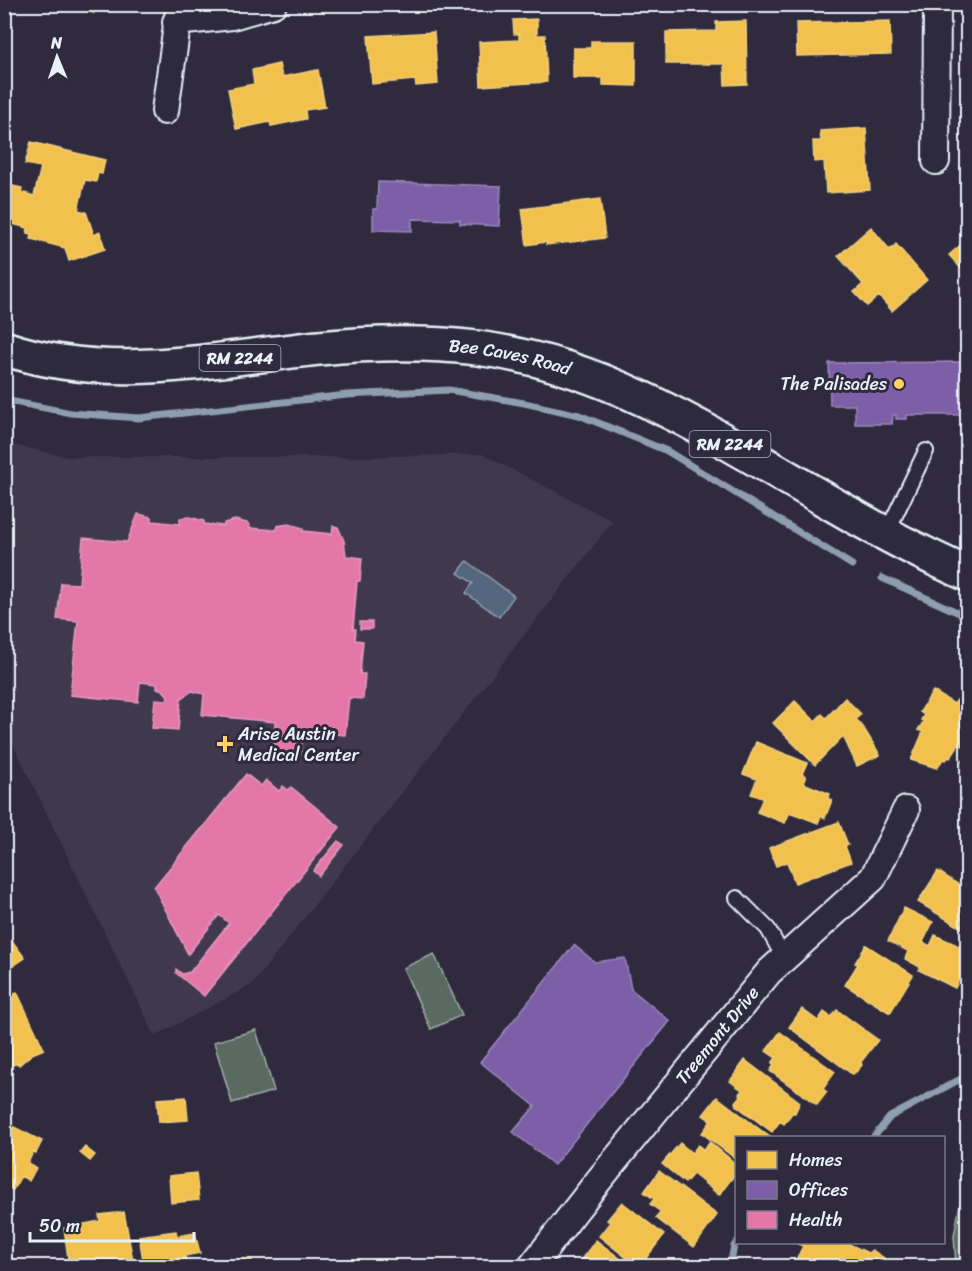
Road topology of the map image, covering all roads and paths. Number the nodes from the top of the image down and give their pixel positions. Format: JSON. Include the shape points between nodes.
{"nodes":[{"id":1,"x":273,"y":4,"type":"edge"},
{"id":2,"x":937,"y":4,"type":"edge"},
{"id":3,"x":178,"y":13,"type":"edge"},
{"id":4,"x":165,"y":111,"type":"dead end"},
{"id":5,"x":936,"y":161,"type":"dead end"},
{"id":6,"x":4,"y":348,"type":"edge"},
{"id":7,"x":926,"y":451,"type":"dead end"},
{"id":8,"x":886,"y":534,"type":"junction"},
{"id":9,"x":968,"y":574,"type":"edge"},
{"id":10,"x":906,"y":810,"type":"dead end"},
{"id":11,"x":737,"y":898,"type":"dead end"},
{"id":12,"x":784,"y":958,"type":"junction"},
{"id":13,"x":532,"y":1266,"type":"edge"}],
"edges":[{"from":1,"to":3,"type":"street","via":[[232,16]]},
{"from":2,"to":5,"type":"street"},
{"from":3,"to":4,"type":"street"},
{"from":6,"to":8,"type":"main road","name":"Bee Caves Road","number":"RM 2244","via":[[63,364],[121,368],[382,344],[459,346],[516,355],[631,392]]},
{"from":7,"to":8,"type":"lane"},
{"from":8,"to":9,"type":"main road","name":"Bee Caves Road","number":"RM 2244"},
{"from":10,"to":12,"type":"street","name":"Treemont Drive","via":[[873,878]]},
{"from":11,"to":12,"type":"lane","via":[[768,929]]},
{"from":12,"to":13,"type":"street","name":"Treemont Drive","via":[[598,1180]]}]}
